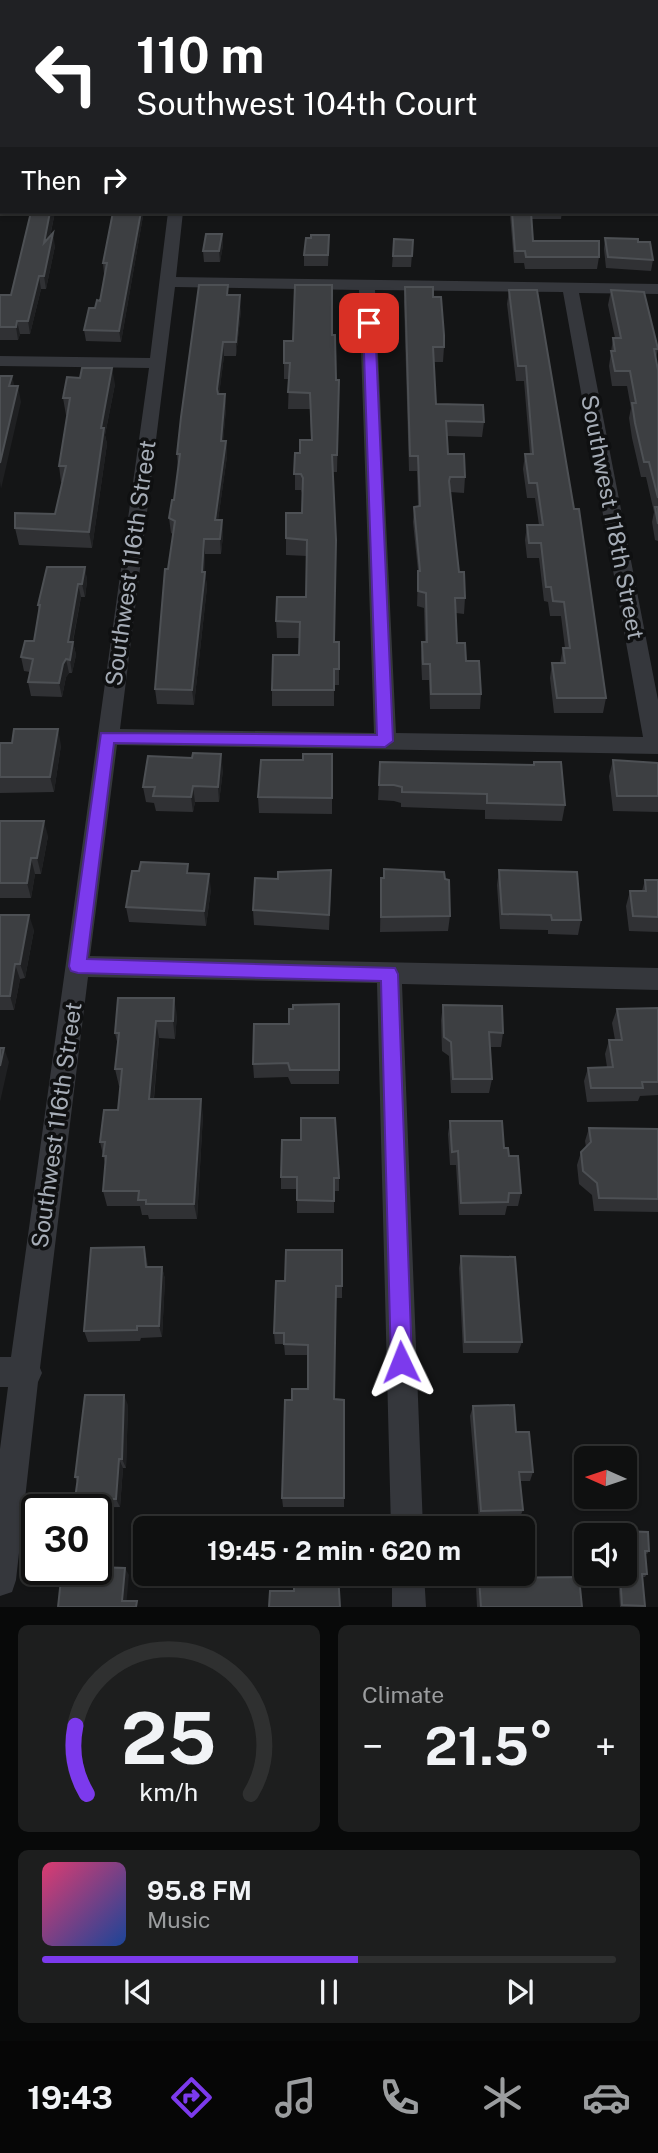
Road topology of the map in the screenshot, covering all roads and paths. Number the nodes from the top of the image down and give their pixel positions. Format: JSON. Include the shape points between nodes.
{"nodes":[{"id":1,"x":175,"y":214,"type":"edge"},
{"id":2,"x":167,"y":282,"type":"junction"},
{"id":3,"x":367,"y":285,"type":"junction"},
{"id":4,"x":570,"y":288,"type":"junction"},
{"id":5,"x":658,"y":289,"type":"edge"},
{"id":6,"x":0,"y":361,"type":"edge"},
{"id":7,"x":158,"y":363,"type":"junction"},
{"id":8,"x":107,"y":737,"type":"junction"},
{"id":9,"x":385,"y":741,"type":"junction"},
{"id":10,"x":657,"y":746,"type":"edge"},
{"id":11,"x":78,"y":966,"type":"junction"},
{"id":12,"x":389,"y":974,"type":"junction"},
{"id":13,"x":658,"y":979,"type":"edge"},
{"id":14,"x":13,"y":1372,"type":"edge"},
{"id":15,"x":407,"y":1516,"type":"edge"},
{"id":16,"x":0,"y":1580,"type":"edge"},
{"id":17,"x":408,"y":1586,"type":"edge"},
{"id":18,"x":409,"y":1607,"type":"edge"}],
"edges":[{"from":1,"to":2,"type":"street","name":"Southwest 116th Street"},
{"from":2,"to":3,"type":"street"},
{"from":2,"to":7,"type":"street","name":"Southwest 116th Street"},
{"from":3,"to":4,"type":"street"},
{"from":3,"to":9,"type":"street"},
{"from":4,"to":5,"type":"street"},
{"from":4,"to":10,"type":"street","name":"Southwest 118th Street"},
{"from":6,"to":7,"type":"street"},
{"from":7,"to":8,"type":"street","name":"Southwest 116th Street"},
{"from":8,"to":9,"type":"street"},
{"from":8,"to":11,"type":"street","name":"Southwest 116th Street"},
{"from":9,"to":10,"type":"street"},
{"from":11,"to":12,"type":"street"},
{"from":11,"to":14,"type":"street","name":"Southwest 116th Street","via":[[42,1224]]},
{"from":12,"to":13,"type":"street"},
{"from":12,"to":15,"type":"street"},
{"from":14,"to":16,"type":"street","name":"Southwest 116th Street"},
{"from":17,"to":18,"type":"street"}]}
